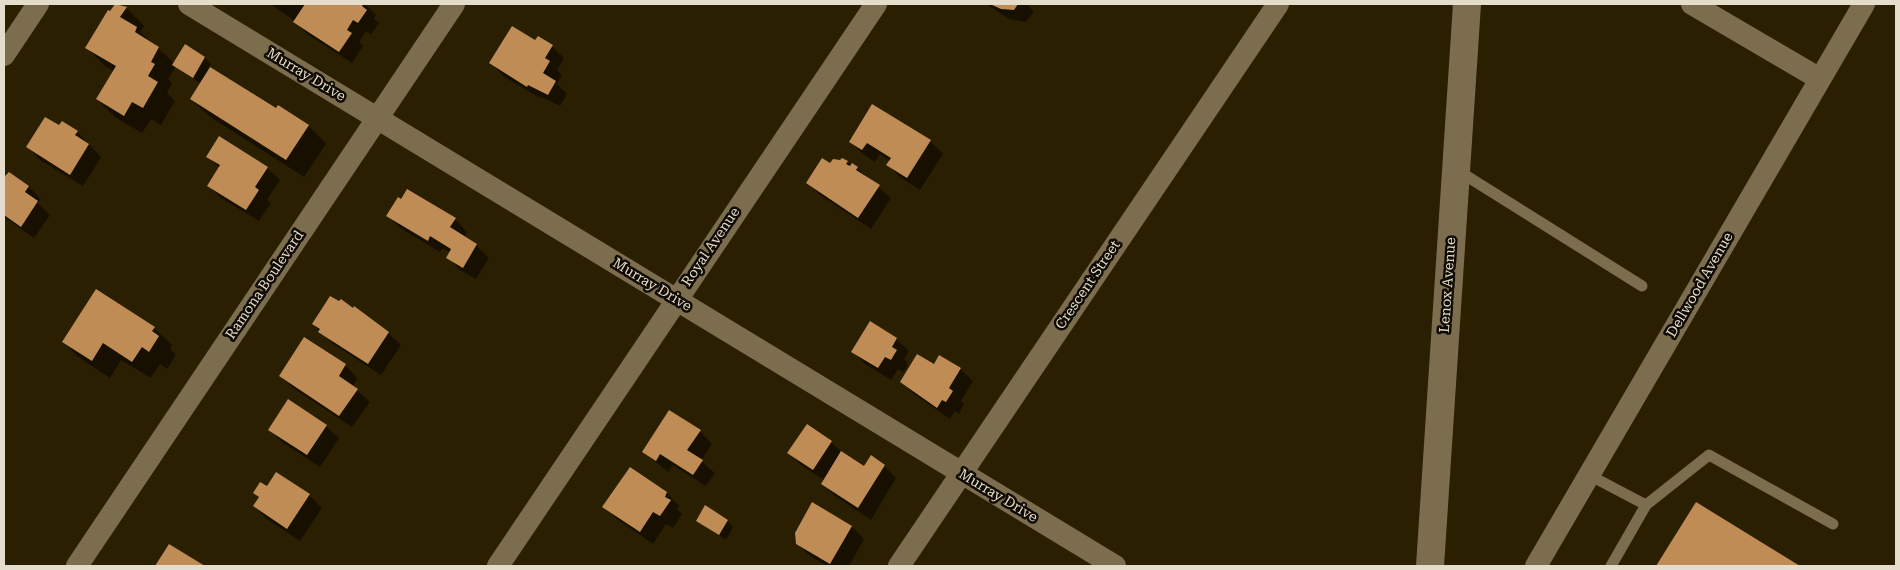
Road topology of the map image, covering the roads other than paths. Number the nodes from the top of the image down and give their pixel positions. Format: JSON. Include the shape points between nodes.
{"nodes":[{"id":1,"x":38,"y":4,"type":"edge"},
{"id":2,"x":189,"y":4,"type":"edge"},
{"id":3,"x":454,"y":4,"type":"edge"},
{"id":4,"x":876,"y":4,"type":"edge"},
{"id":5,"x":1278,"y":4,"type":"edge"},
{"id":6,"x":1467,"y":4,"type":"edge"},
{"id":7,"x":1692,"y":4,"type":"edge"},
{"id":8,"x":1864,"y":4,"type":"edge"},
{"id":9,"x":4,"y":55,"type":"edge"},
{"id":10,"x":1820,"y":79,"type":"junction"},
{"id":11,"x":377,"y":119,"type":"junction"},
{"id":12,"x":1456,"y":169,"type":"junction"},
{"id":13,"x":1642,"y":286,"type":"dead end"},
{"id":14,"x":676,"y":299,"type":"junction"},
{"id":15,"x":961,"y":474,"type":"junction"},
{"id":16,"x":1589,"y":475,"type":"junction"},
{"id":17,"x":1646,"y":505,"type":"junction"},
{"id":18,"x":1833,"y":524,"type":"dead end"},
{"id":19,"x":77,"y":566,"type":"edge"},
{"id":20,"x":498,"y":566,"type":"edge"},
{"id":21,"x":898,"y":566,"type":"edge"},
{"id":22,"x":1115,"y":566,"type":"edge"},
{"id":23,"x":1430,"y":566,"type":"edge"},
{"id":24,"x":1536,"y":566,"type":"edge"},
{"id":25,"x":1611,"y":566,"type":"edge"}],
"edges":[{"from":1,"to":9,"type":"street"},
{"from":2,"to":11,"type":"street","name":"Murray Drive"},
{"from":3,"to":11,"type":"street","name":"Ramona Boulevard"},
{"from":4,"to":14,"type":"street","name":"Royal Avenue"},
{"from":5,"to":15,"type":"street","name":"Crescent Street"},
{"from":6,"to":12,"type":"main road","name":"Lenox Avenue"},
{"from":7,"to":10,"type":"street"},
{"from":8,"to":10,"type":"street","name":"Dellwood Avenue"},
{"from":10,"to":16,"type":"street","name":"Dellwood Avenue"},
{"from":11,"to":14,"type":"street","name":"Murray Drive"},
{"from":11,"to":19,"type":"street","name":"Ramona Boulevard"},
{"from":12,"to":13,"type":"lane"},
{"from":12,"to":23,"type":"main road","name":"Lenox Avenue"},
{"from":14,"to":15,"type":"street","name":"Murray Drive"},
{"from":14,"to":20,"type":"street","name":"Royal Avenue"},
{"from":15,"to":21,"type":"street","name":"Crescent Street"},
{"from":15,"to":22,"type":"street","name":"Murray Drive"},
{"from":16,"to":17,"type":"lane"},
{"from":16,"to":24,"type":"street","name":"Dellwood Avenue"},
{"from":17,"to":18,"type":"lane","via":[[1708,455]]},
{"from":17,"to":25,"type":"lane"}]}
